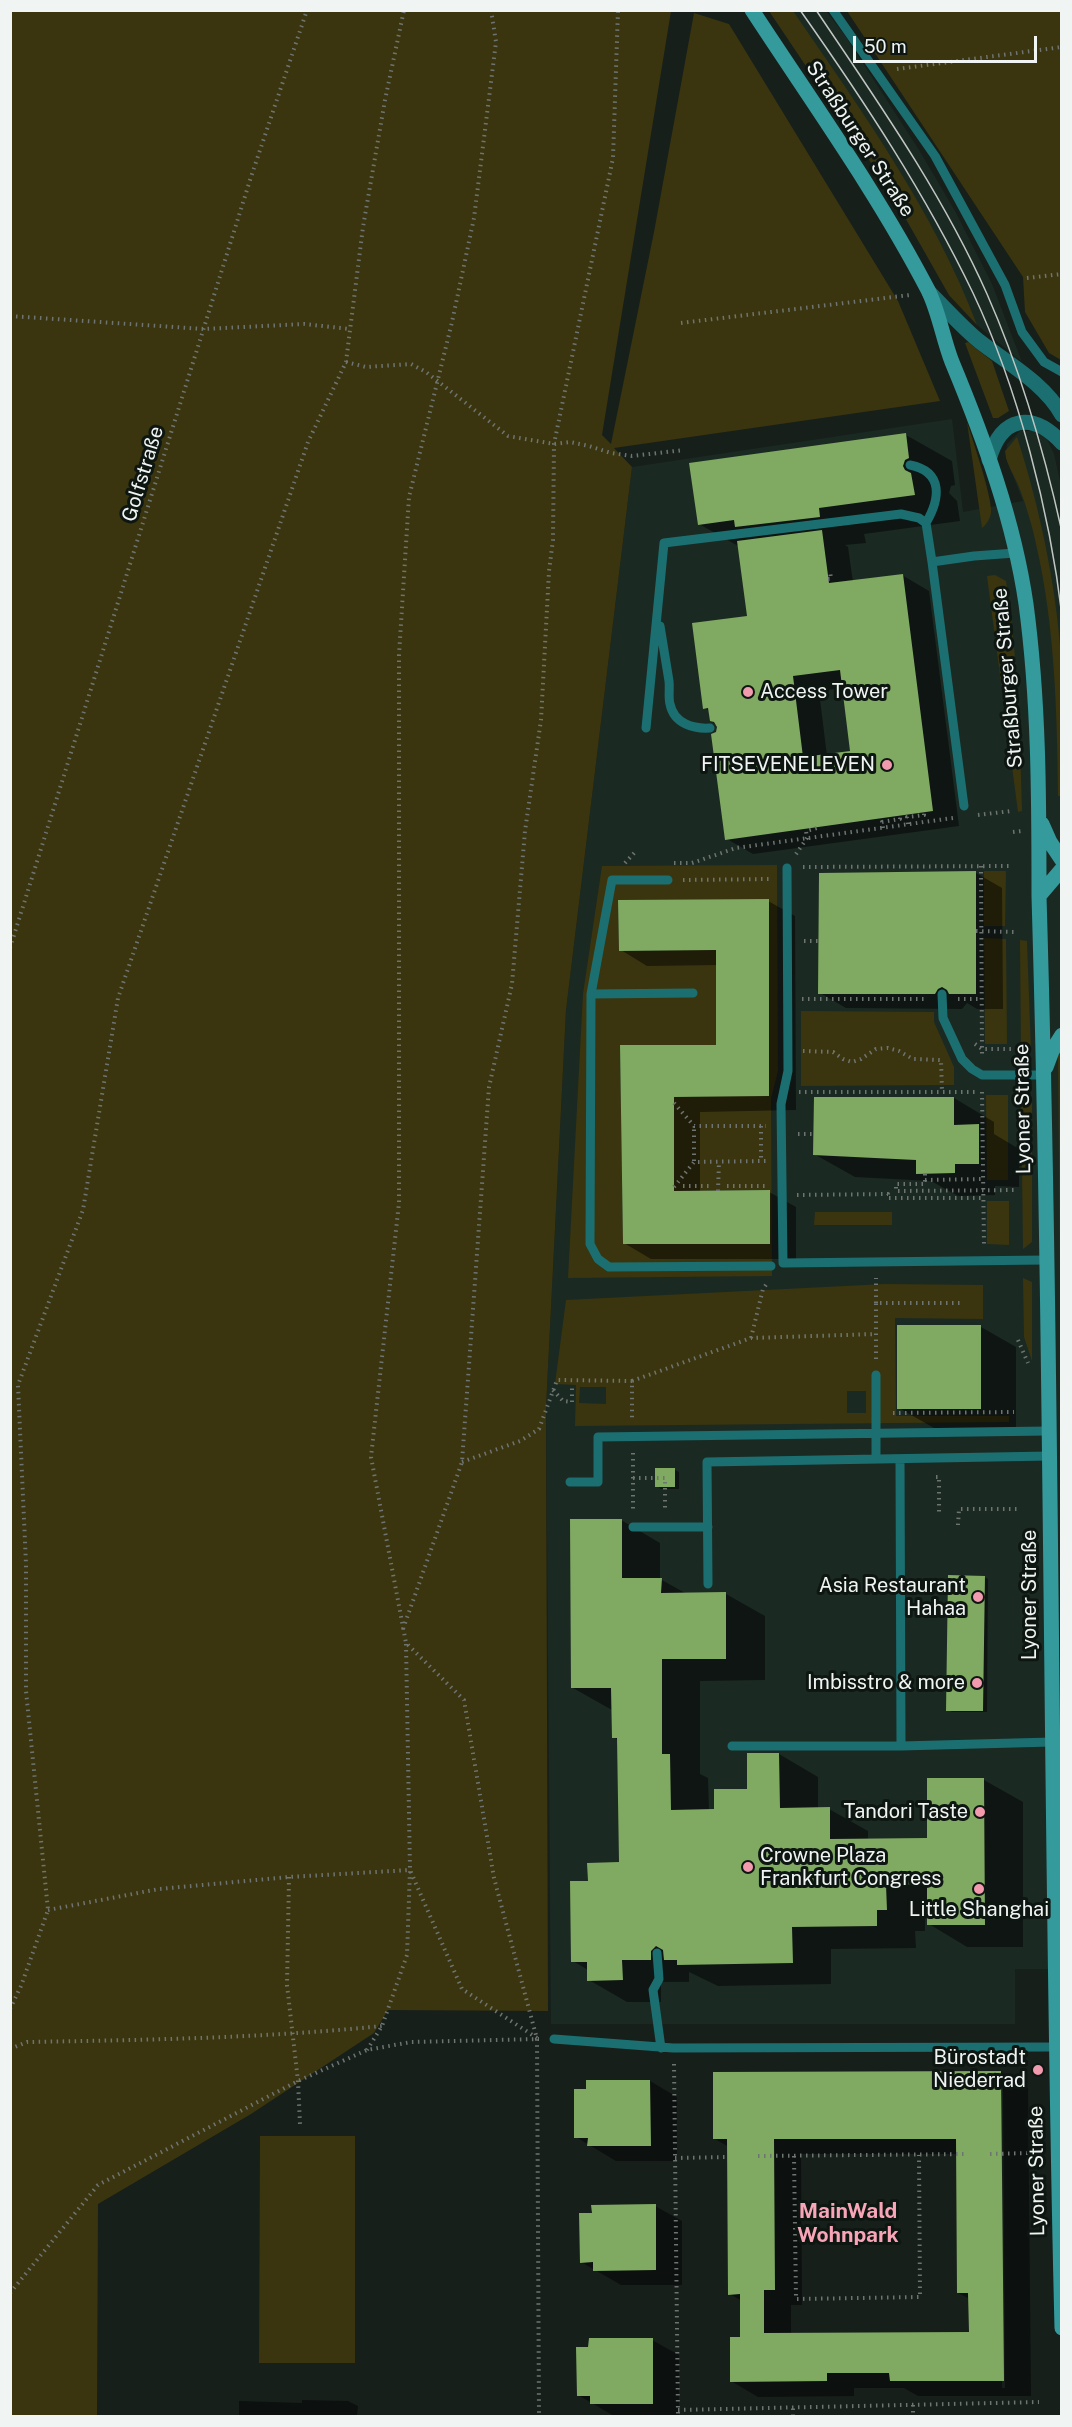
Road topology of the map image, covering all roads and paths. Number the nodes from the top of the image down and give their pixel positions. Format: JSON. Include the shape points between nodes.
{"nodes":[{"id":1,"x":307,"y":10,"type":"edge"},
{"id":2,"x":404,"y":10,"type":"edge"},
{"id":3,"x":491,"y":10,"type":"edge"},
{"id":4,"x":618,"y":10,"type":"edge"},
{"id":5,"x":752,"y":10,"type":"edge"},
{"id":6,"x":833,"y":10,"type":"edge"},
{"id":7,"x":1062,"y":47,"type":"edge"},
{"id":8,"x":897,"y":69,"type":"dead end"},
{"id":9,"x":1062,"y":273,"type":"edge"},
{"id":10,"x":1027,"y":278,"type":"dead end"},
{"id":11,"x":929,"y":292,"type":"junction"},
{"id":12,"x":911,"y":295,"type":"dead end"},
{"id":13,"x":10,"y":316,"type":"edge"},
{"id":14,"x":681,"y":323,"type":"dead end"},
{"id":15,"x":204,"y":329,"type":"junction"},
{"id":16,"x":350,"y":329,"type":"junction"},
{"id":17,"x":346,"y":362,"type":"junction"},
{"id":18,"x":1062,"y":372,"type":"edge"},
{"id":19,"x":437,"y":382,"type":"junction"},
{"id":20,"x":1062,"y":416,"type":"edge"},
{"id":21,"x":1062,"y":443,"type":"edge"},
{"id":22,"x":554,"y":444,"type":"junction"},
{"id":23,"x":684,"y":450,"type":"dead end"},
{"id":24,"x":989,"y":459,"type":"junction"},
{"id":25,"x":910,"y":465,"type":"dead end"},
{"id":26,"x":926,"y":523,"type":"junction"},
{"id":27,"x":1015,"y":552,"type":"junction"},
{"id":28,"x":932,"y":562,"type":"junction"},
{"id":29,"x":830,"y":571,"type":"dead end"},
{"id":30,"x":828,"y":579,"type":"dead end"},
{"id":31,"x":658,"y":614,"type":"junction"},
{"id":32,"x":645,"y":728,"type":"dead end"},
{"id":33,"x":710,"y":728,"type":"dead end"},
{"id":34,"x":964,"y":806,"type":"dead end"},
{"id":35,"x":1011,"y":811,"type":"dead end"},
{"id":36,"x":924,"y":813,"type":"dead end"},
{"id":37,"x":900,"y":816,"type":"dead end"},
{"id":38,"x":972,"y":816,"type":"dead end"},
{"id":39,"x":955,"y":818,"type":"dead end"},
{"id":40,"x":1040,"y":818,"type":"junction"},
{"id":41,"x":908,"y":824,"type":"junction"},
{"id":42,"x":821,"y":827,"type":"dead end"},
{"id":43,"x":883,"y":828,"type":"junction"},
{"id":44,"x":807,"y":838,"type":"junction"},
{"id":45,"x":1062,"y":860,"type":"edge"},
{"id":46,"x":625,"y":863,"type":"dead end"},
{"id":47,"x":636,"y":863,"type":"dead end"},
{"id":48,"x":670,"y":863,"type":"dead end"},
{"id":49,"x":981,"y":866,"type":"junction"},
{"id":50,"x":1013,"y":866,"type":"dead end"},
{"id":51,"x":812,"y":867,"type":"dead end"},
{"id":52,"x":787,"y":868,"type":"dead end"},
{"id":53,"x":1062,"y":869,"type":"edge"},
{"id":54,"x":788,"y":879,"type":"junction"},
{"id":55,"x":668,"y":880,"type":"joint"},
{"id":56,"x":981,"y":886,"type":"dead end"},
{"id":57,"x":1039,"y":896,"type":"junction"},
{"id":58,"x":976,"y":931,"type":"dead end"},
{"id":59,"x":1014,"y":932,"type":"dead end"},
{"id":60,"x":10,"y":948,"type":"edge"},
{"id":61,"x":693,"y":993,"type":"dead end"},
{"id":62,"x":591,"y":994,"type":"junction"},
{"id":63,"x":942,"y":996,"type":"junction"},
{"id":64,"x":788,"y":998,"type":"junction"},
{"id":65,"x":959,"y":999,"type":"junction"},
{"id":66,"x":981,"y":999,"type":"dead end"},
{"id":67,"x":960,"y":1009,"type":"dead end"},
{"id":68,"x":970,"y":1035,"type":"dead end"},
{"id":69,"x":1062,"y":1035,"type":"edge"},
{"id":70,"x":1014,"y":1049,"type":"dead end"},
{"id":71,"x":788,"y":1051,"type":"junction"},
{"id":72,"x":1043,"y":1075,"type":"junction"},
{"id":73,"x":993,"y":1091,"type":"dead end"},
{"id":74,"x":784,"y":1092,"type":"junction"},
{"id":75,"x":942,"y":1092,"type":"junction"},
{"id":76,"x":674,"y":1102,"type":"dead end"},
{"id":77,"x":694,"y":1126,"type":"junction"},
{"id":78,"x":761,"y":1126,"type":"junction"},
{"id":79,"x":782,"y":1126,"type":"junction"},
{"id":80,"x":802,"y":1134,"type":"dead end"},
{"id":81,"x":813,"y":1134,"type":"dead end"},
{"id":82,"x":718,"y":1161,"type":"junction"},
{"id":83,"x":761,"y":1161,"type":"junction"},
{"id":84,"x":782,"y":1161,"type":"junction"},
{"id":85,"x":694,"y":1162,"type":"junction"},
{"id":86,"x":925,"y":1174,"type":"dead end"},
{"id":87,"x":983,"y":1179,"type":"dead end"},
{"id":88,"x":925,"y":1180,"type":"junction"},
{"id":89,"x":683,"y":1186,"type":"dead end"},
{"id":90,"x":710,"y":1186,"type":"dead end"},
{"id":91,"x":727,"y":1186,"type":"dead end"},
{"id":92,"x":765,"y":1186,"type":"dead end"},
{"id":93,"x":674,"y":1187,"type":"dead end"},
{"id":94,"x":1017,"y":1190,"type":"dead end"},
{"id":95,"x":718,"y":1191,"type":"dead end"},
{"id":96,"x":782,"y":1195,"type":"junction"},
{"id":97,"x":984,"y":1198,"type":"dead end"},
{"id":98,"x":1046,"y":1260,"type":"junction"},
{"id":99,"x":771,"y":1266,"type":"dead end"},
{"id":100,"x":876,"y":1285,"type":"dead end"},
{"id":101,"x":763,"y":1289,"type":"dead end"},
{"id":102,"x":876,"y":1303,"type":"junction"},
{"id":103,"x":963,"y":1303,"type":"dead end"},
{"id":104,"x":876,"y":1334,"type":"junction"},
{"id":105,"x":751,"y":1338,"type":"junction"},
{"id":106,"x":876,"y":1375,"type":"joint"},
{"id":107,"x":633,"y":1381,"type":"junction"},
{"id":108,"x":572,"y":1388,"type":"dead end"},
{"id":109,"x":553,"y":1390,"type":"junction"},
{"id":110,"x":1018,"y":1412,"type":"dead end"},
{"id":111,"x":876,"y":1413,"type":"junction"},
{"id":112,"x":632,"y":1414,"type":"dead end"},
{"id":113,"x":1049,"y":1431,"type":"junction"},
{"id":114,"x":876,"y":1433,"type":"junction"},
{"id":115,"x":633,"y":1450,"type":"dead end"},
{"id":116,"x":1050,"y":1456,"type":"junction"},
{"id":117,"x":900,"y":1458,"type":"junction"},
{"id":118,"x":876,"y":1459,"type":"junction"},
{"id":119,"x":462,"y":1462,"type":"junction"},
{"id":120,"x":928,"y":1477,"type":"dead end"},
{"id":121,"x":633,"y":1478,"type":"junction"},
{"id":122,"x":570,"y":1482,"type":"dead end"},
{"id":123,"x":1018,"y":1509,"type":"dead end"},
{"id":124,"x":939,"y":1512,"type":"dead end"},
{"id":125,"x":958,"y":1525,"type":"dead end"},
{"id":126,"x":633,"y":1527,"type":"joint"},
{"id":127,"x":665,"y":1527,"type":"junction"},
{"id":128,"x":708,"y":1527,"type":"junction"},
{"id":129,"x":708,"y":1584,"type":"dead end"},
{"id":130,"x":402,"y":1629,"type":"junction"},
{"id":131,"x":406,"y":1643,"type":"junction"},
{"id":132,"x":1052,"y":1742,"type":"junction"},
{"id":133,"x":732,"y":1746,"type":"dead end"},
{"id":134,"x":901,"y":1746,"type":"junction"},
{"id":135,"x":410,"y":1870,"type":"junction"},
{"id":136,"x":289,"y":1877,"type":"junction"},
{"id":137,"x":48,"y":1910,"type":"junction"},
{"id":138,"x":657,"y":1953,"type":"dead end"},
{"id":139,"x":1058,"y":1982,"type":"edge"},
{"id":140,"x":10,"y":2009,"type":"edge"},
{"id":141,"x":382,"y":2026,"type":"junction"},
{"id":142,"x":293,"y":2035,"type":"junction"},
{"id":143,"x":537,"y":2038,"type":"junction"},
{"id":144,"x":554,"y":2039,"type":"joint"},
{"id":145,"x":1055,"y":2047,"type":"junction"},
{"id":146,"x":661,"y":2048,"type":"junction"},
{"id":147,"x":674,"y":2048,"type":"junction"},
{"id":148,"x":10,"y":2049,"type":"edge"},
{"id":149,"x":367,"y":2050,"type":"junction"},
{"id":150,"x":298,"y":2081,"type":"junction"},
{"id":151,"x":300,"y":2124,"type":"dead end"},
{"id":152,"x":1029,"y":2153,"type":"dead end"},
{"id":153,"x":967,"y":2154,"type":"dead end"},
{"id":154,"x":990,"y":2154,"type":"dead end"},
{"id":155,"x":919,"y":2155,"type":"junction"},
{"id":156,"x":758,"y":2156,"type":"dead end"},
{"id":157,"x":794,"y":2156,"type":"junction"},
{"id":158,"x":728,"y":2157,"type":"dead end"},
{"id":159,"x":675,"y":2158,"type":"junction"},
{"id":160,"x":10,"y":2293,"type":"edge"},
{"id":161,"x":1062,"y":2328,"type":"edge"},
{"id":162,"x":1039,"y":2402,"type":"dead end"},
{"id":163,"x":913,"y":2405,"type":"junction"},
{"id":164,"x":793,"y":2407,"type":"junction"},
{"id":165,"x":678,"y":2410,"type":"junction"},
{"id":166,"x":539,"y":2416,"type":"edge"},
{"id":167,"x":678,"y":2416,"type":"edge"},
{"id":168,"x":793,"y":2416,"type":"edge"},
{"id":169,"x":914,"y":2416,"type":"edge"}],
"edges":[{"from":1,"to":15,"type":"path","name":"Golfstraße"},
{"from":2,"to":16,"type":"path","via":[[363,227]]},
{"from":3,"to":19,"type":"path","via":[[496,42],[485,143],[474,218]]},
{"from":4,"to":22,"type":"path","via":[[613,158]]},
{"from":5,"to":11,"type":"main road","name":"Straßburger Straße","via":[[860,174]]},
{"from":6,"to":18,"type":"lane","via":[[934,156],[1005,285],[1022,332],[1044,362]]},
{"from":7,"to":8,"type":"path"},
{"from":9,"to":10,"type":"path"},
{"from":11,"to":20,"type":"street","name":"Straßburger Straße","via":[[963,327],[1035,385]]},
{"from":11,"to":24,"type":"main road","name":"Straßburger Straße"},
{"from":12,"to":14,"type":"path"},
{"from":13,"to":15,"type":"path"},
{"from":15,"to":16,"type":"path","via":[[304,324]]},
{"from":15,"to":60,"type":"path","name":"Golfstraße"},
{"from":16,"to":17,"type":"path"},
{"from":17,"to":19,"type":"path","via":[[366,367],[411,364]]},
{"from":17,"to":137,"type":"path","via":[[308,442],[118,998],[83,1210],[18,1385],[26,1564],[26,1691]]},
{"from":19,"to":22,"type":"path","via":[[508,436]]},
{"from":19,"to":130,"type":"path","via":[[409,497],[399,656],[399,1203],[371,1457]]},
{"from":21,"to":24,"type":"street","via":[[1034,423],[1021,423],[1000,434]]},
{"from":22,"to":23,"type":"path","via":[[570,442],[632,456]]},
{"from":22,"to":119,"type":"path","via":[[554,540],[541,720],[525,831],[512,984],[489,1087]]},
{"from":24,"to":27,"type":"main road","name":"Straßburger Straße"},
{"from":25,"to":26,"type":"lane","via":[[926,471],[937,488],[935,505]]},
{"from":26,"to":28,"type":"lane"},
{"from":26,"to":31,"type":"lane","via":[[901,513],[664,543]]},
{"from":27,"to":28,"type":"lane"},
{"from":27,"to":40,"type":"main road","name":"Straßburger Straße","via":[[1032,664]]},
{"from":28,"to":34,"type":"lane"},
{"from":29,"to":30,"type":"path"},
{"from":31,"to":32,"type":"lane"},
{"from":31,"to":33,"type":"lane","via":[[670,706],[687,725]]},
{"from":35,"to":38,"type":"path"},
{"from":36,"to":41,"type":"path","via":[[907,817]]},
{"from":37,"to":43,"type":"path","via":[[882,822]]},
{"from":39,"to":41,"type":"path"},
{"from":40,"to":45,"type":"main road"},
{"from":40,"to":57,"type":"main road","name":"Straßburger Straße"},
{"from":41,"to":43,"type":"path"},
{"from":42,"to":44,"type":"path","via":[[806,831]]},
{"from":43,"to":44,"type":"path"},
{"from":44,"to":48,"type":"path","via":[[736,848],[692,863]]},
{"from":46,"to":47,"type":"path"},
{"from":49,"to":50,"type":"path"},
{"from":49,"to":51,"type":"path"},
{"from":49,"to":56,"type":"path"},
{"from":52,"to":54,"type":"lane"},
{"from":53,"to":57,"type":"main road"},
{"from":54,"to":55,"type":"path"},
{"from":54,"to":64,"type":"lane"},
{"from":55,"to":62,"type":"lane","via":[[612,880]]},
{"from":57,"to":72,"type":"main road","name":"Lyoner Straße"},
{"from":58,"to":59,"type":"path"},
{"from":61,"to":62,"type":"lane"},
{"from":62,"to":99,"type":"lane","via":[[590,1244],[598,1259],[609,1267]]},
{"from":63,"to":64,"type":"path"},
{"from":63,"to":65,"type":"path"},
{"from":63,"to":72,"type":"lane","via":[[943,1018],[962,1059],[972,1069],[982,1075]]},
{"from":64,"to":71,"type":"lane"},
{"from":65,"to":66,"type":"path"},
{"from":65,"to":67,"type":"path"},
{"from":68,"to":70,"type":"path","via":[[982,1049]]},
{"from":69,"to":72,"type":"main road"},
{"from":71,"to":74,"type":"lane"},
{"from":71,"to":75,"type":"path","via":[[833,1052],[852,1062],[876,1049],[888,1048],[913,1059],[941,1060]]},
{"from":72,"to":98,"type":"main road","name":"Lyoner Straße"},
{"from":73,"to":75,"type":"path"},
{"from":74,"to":75,"type":"path"},
{"from":74,"to":79,"type":"lane"},
{"from":76,"to":77,"type":"path"},
{"from":77,"to":78,"type":"path"},
{"from":77,"to":85,"type":"path"},
{"from":78,"to":79,"type":"path"},
{"from":78,"to":83,"type":"path"},
{"from":79,"to":84,"type":"lane"},
{"from":80,"to":81,"type":"path"},
{"from":82,"to":83,"type":"path"},
{"from":82,"to":85,"type":"path"},
{"from":82,"to":95,"type":"path"},
{"from":83,"to":84,"type":"path"},
{"from":84,"to":96,"type":"lane"},
{"from":85,"to":93,"type":"path"},
{"from":86,"to":88,"type":"path"},
{"from":87,"to":88,"type":"path"},
{"from":88,"to":94,"type":"path","via":[[925,1184],[897,1184],[896,1191]]},
{"from":89,"to":90,"type":"path"},
{"from":91,"to":92,"type":"path"},
{"from":96,"to":97,"type":"path"},
{"from":96,"to":98,"type":"lane","via":[[783,1263]]},
{"from":98,"to":113,"type":"main road","name":"Lyoner Straße"},
{"from":100,"to":102,"type":"path"},
{"from":101,"to":105,"type":"path"},
{"from":102,"to":103,"type":"path"},
{"from":102,"to":104,"type":"path"},
{"from":104,"to":105,"type":"path"},
{"from":104,"to":106,"type":"path"},
{"from":105,"to":107,"type":"path"},
{"from":106,"to":111,"type":"lane"},
{"from":107,"to":109,"type":"path","via":[[557,1380]]},
{"from":107,"to":112,"type":"path"},
{"from":108,"to":109,"type":"path","via":[[572,1402],[563,1401]]},
{"from":109,"to":119,"type":"path","via":[[539,1429],[520,1441]]},
{"from":110,"to":111,"type":"path"},
{"from":111,"to":114,"type":"lane"},
{"from":113,"to":114,"type":"lane"},
{"from":113,"to":116,"type":"main road","name":"Lyoner Straße"},
{"from":114,"to":118,"type":"lane"},
{"from":114,"to":122,"type":"lane","via":[[598,1437],[598,1482]]},
{"from":115,"to":121,"type":"path"},
{"from":116,"to":117,"type":"lane"},
{"from":116,"to":132,"type":"main road","name":"Lyoner Straße"},
{"from":117,"to":118,"type":"lane"},
{"from":117,"to":134,"type":"lane"},
{"from":118,"to":128,"type":"lane","via":[[707,1462]]},
{"from":119,"to":130,"type":"path"},
{"from":120,"to":124,"type":"path","via":[[939,1477]]},
{"from":121,"to":126,"type":"path"},
{"from":121,"to":127,"type":"path","via":[[665,1478]]},
{"from":123,"to":125,"type":"path","via":[[959,1509]]},
{"from":126,"to":127,"type":"lane"},
{"from":127,"to":128,"type":"lane"},
{"from":128,"to":129,"type":"lane"},
{"from":130,"to":131,"type":"path"},
{"from":131,"to":135,"type":"path"},
{"from":131,"to":143,"type":"path","via":[[464,1700],[494,1878]]},
{"from":132,"to":134,"type":"lane"},
{"from":132,"to":139,"type":"main road","name":"Lyoner Straße"},
{"from":133,"to":134,"type":"lane"},
{"from":135,"to":136,"type":"path"},
{"from":135,"to":141,"type":"path","via":[[407,1955]]},
{"from":135,"to":143,"type":"path","via":[[462,1989]]},
{"from":136,"to":137,"type":"path","via":[[159,1889]]},
{"from":136,"to":142,"type":"path","via":[[287,1985]]},
{"from":137,"to":140,"type":"path"},
{"from":138,"to":146,"type":"lane","via":[[659,1979],[654,1990]]},
{"from":139,"to":145,"type":"main road","name":"Lyoner Straße"},
{"from":141,"to":142,"type":"path"},
{"from":141,"to":149,"type":"path"},
{"from":142,"to":148,"type":"path","via":[[27,2042]]},
{"from":142,"to":150,"type":"path"},
{"from":143,"to":144,"type":"path"},
{"from":143,"to":149,"type":"path","via":[[411,2042]]},
{"from":143,"to":166,"type":"path"},
{"from":144,"to":146,"type":"lane"},
{"from":145,"to":147,"type":"lane"},
{"from":145,"to":161,"type":"main road","name":"Lyoner Straße"},
{"from":146,"to":147,"type":"lane"},
{"from":147,"to":159,"type":"path"},
{"from":149,"to":150,"type":"path"},
{"from":150,"to":151,"type":"path"},
{"from":150,"to":160,"type":"path","via":[[98,2185]]},
{"from":152,"to":154,"type":"path"},
{"from":153,"to":155,"type":"path"},
{"from":155,"to":157,"type":"path"},
{"from":155,"to":157,"type":"path","via":[[920,2297],[796,2299]]},
{"from":156,"to":157,"type":"path"},
{"from":158,"to":159,"type":"path"},
{"from":159,"to":165,"type":"path"},
{"from":162,"to":163,"type":"path"},
{"from":163,"to":164,"type":"path"},
{"from":163,"to":169,"type":"path"},
{"from":164,"to":165,"type":"path"},
{"from":164,"to":168,"type":"path"},
{"from":165,"to":167,"type":"path"}]}
